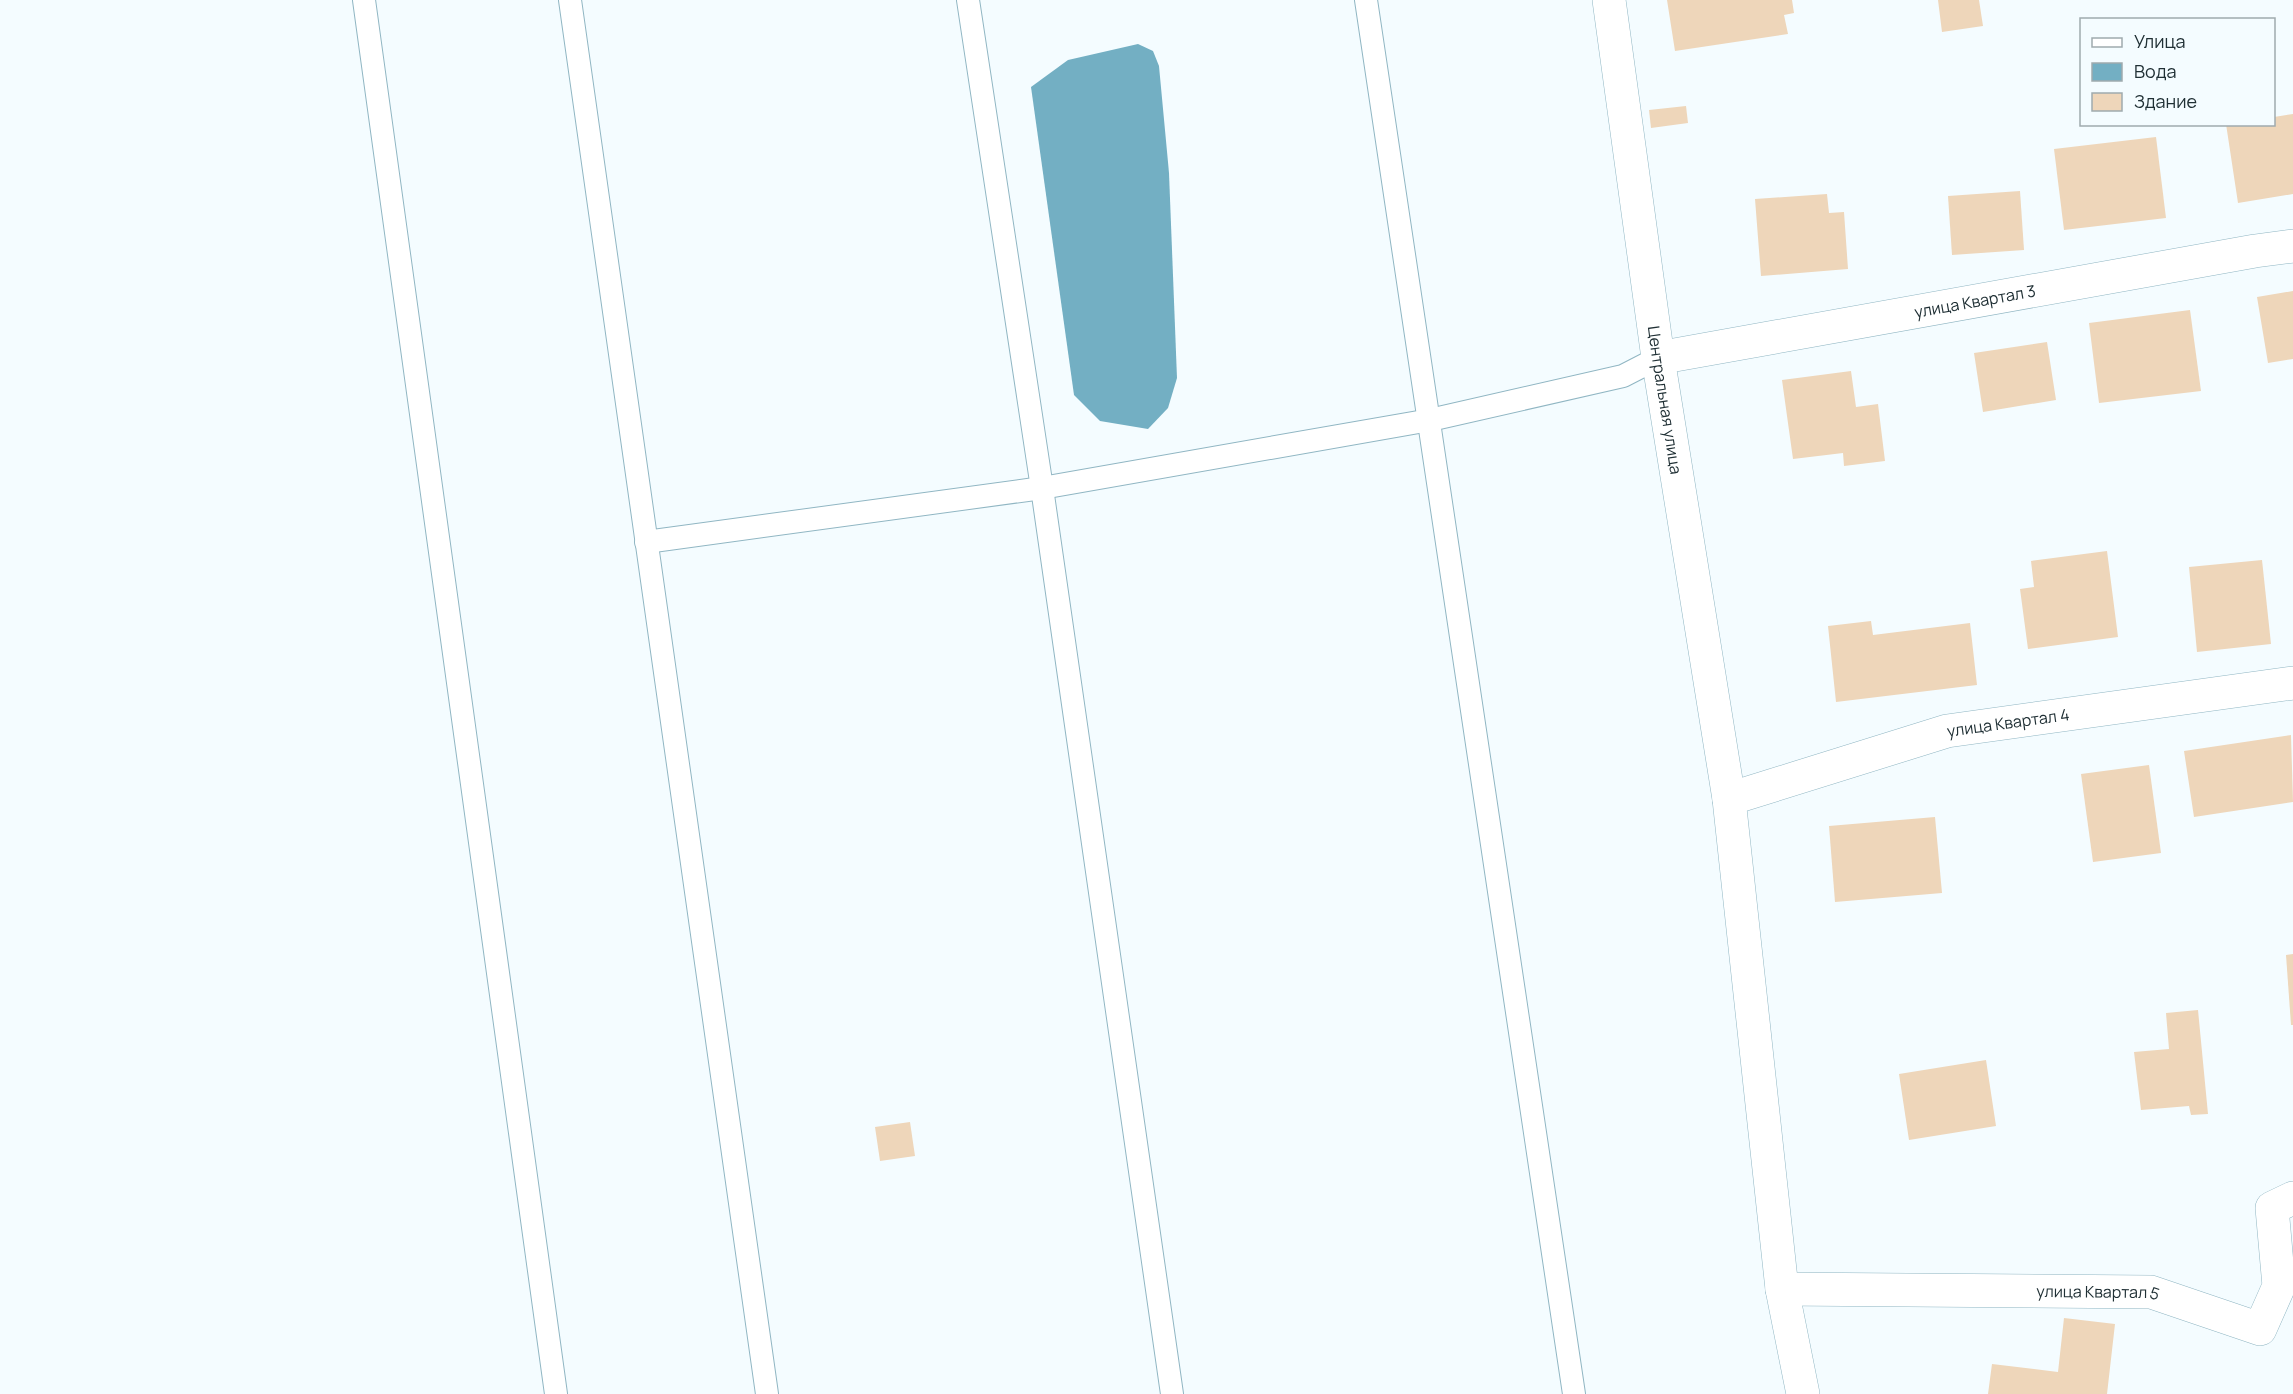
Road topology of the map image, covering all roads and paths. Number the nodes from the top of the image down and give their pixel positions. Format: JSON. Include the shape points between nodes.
{"nodes":[{"id":1,"x":364,"y":0,"type":"edge"},
{"id":2,"x":570,"y":0,"type":"edge"},
{"id":3,"x":968,"y":0,"type":"edge"},
{"id":4,"x":1366,"y":0,"type":"edge"},
{"id":5,"x":1609,"y":0,"type":"edge"},
{"id":6,"x":2293,"y":246,"type":"edge"},
{"id":7,"x":1658,"y":358,"type":"junction"},
{"id":8,"x":1430,"y":420,"type":"junction"},
{"id":9,"x":1042,"y":488,"type":"junction"},
{"id":10,"x":646,"y":542,"type":"junction"},
{"id":11,"x":2293,"y":683,"type":"edge"},
{"id":12,"x":1729,"y":799,"type":"junction"},
{"id":13,"x":2293,"y":1198,"type":"edge"},
{"id":14,"x":1782,"y":1289,"type":"junction"},
{"id":15,"x":556,"y":1394,"type":"edge"},
{"id":16,"x":767,"y":1394,"type":"edge"},
{"id":17,"x":1172,"y":1394,"type":"edge"},
{"id":18,"x":1574,"y":1394,"type":"edge"},
{"id":19,"x":1803,"y":1394,"type":"edge"}],
"edges":[{"from":1,"to":15,"type":"lane"},
{"from":2,"to":10,"type":"lane"},
{"from":3,"to":9,"type":"lane"},
{"from":4,"to":8,"type":"lane"},
{"from":5,"to":7,"type":"street","name":"Центральная улица"},
{"from":6,"to":7,"type":"street","name":"улица Квартал 3"},
{"from":7,"to":8,"type":"lane","via":[[1623,376]]},
{"from":7,"to":12,"type":"street","name":"Центральная улица"},
{"from":8,"to":9,"type":"lane"},
{"from":8,"to":18,"type":"lane"},
{"from":9,"to":10,"type":"lane"},
{"from":9,"to":17,"type":"lane"},
{"from":10,"to":16,"type":"lane"},
{"from":11,"to":12,"type":"street","name":"улица Квартал 4","via":[[1947,731]]},
{"from":12,"to":14,"type":"street","name":"Центральная улица"},
{"from":13,"to":14,"type":"street","name":"улица Квартал 5","via":[[2272,1208],[2279,1286],[2260,1329],[2151,1292]]},
{"from":14,"to":19,"type":"street","name":"Центральная улица"}]}
